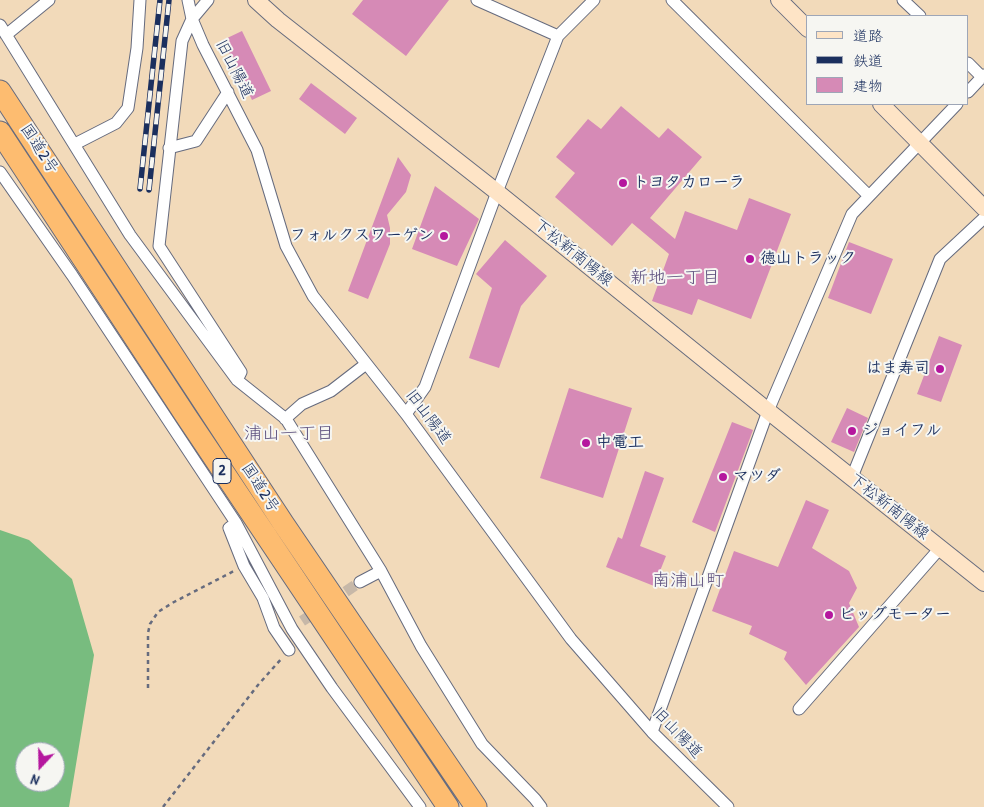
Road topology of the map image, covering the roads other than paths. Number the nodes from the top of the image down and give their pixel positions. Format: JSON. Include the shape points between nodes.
{"nodes":[{"id":1,"x":49,"y":0,"type":"edge"},
{"id":2,"x":140,"y":0,"type":"edge"},
{"id":3,"x":188,"y":0,"type":"edge"},
{"id":4,"x":208,"y":0,"type":"edge"},
{"id":5,"x":256,"y":0,"type":"edge"},
{"id":6,"x":477,"y":0,"type":"edge"},
{"id":7,"x":593,"y":0,"type":"edge"},
{"id":8,"x":672,"y":0,"type":"edge"},
{"id":9,"x":779,"y":0,"type":"edge"},
{"id":10,"x":903,"y":0,"type":"edge"},
{"id":11,"x":494,"y":3,"type":"edge"},
{"id":12,"x":919,"y":15,"type":"edge"},
{"id":13,"x":192,"y":19,"type":"junction"},
{"id":14,"x":806,"y":27,"type":"edge"},
{"id":15,"x":3,"y":30,"type":"edge"},
{"id":16,"x":558,"y":36,"type":"junction"},
{"id":17,"x":969,"y":64,"type":"edge"},
{"id":18,"x":983,"y":76,"type":"edge"},
{"id":19,"x":0,"y":90,"type":"edge"},
{"id":20,"x":969,"y":91,"type":"edge"},
{"id":21,"x":228,"y":92,"type":"junction"},
{"id":22,"x":882,"y":105,"type":"edge"},
{"id":23,"x":956,"y":105,"type":"edge"},
{"id":24,"x":0,"y":132,"type":"edge"},
{"id":25,"x":920,"y":142,"type":"junction"},
{"id":26,"x":75,"y":144,"type":"junction"},
{"id":27,"x":169,"y":148,"type":"junction"},
{"id":28,"x":0,"y":172,"type":"edge"},
{"id":29,"x":497,"y":192,"type":"junction"},
{"id":30,"x":869,"y":196,"type":"junction"},
{"id":31,"x":984,"y":208,"type":"edge"},
{"id":32,"x":984,"y":218,"type":"edge"},
{"id":33,"x":366,"y":364,"type":"junction"},
{"id":34,"x":238,"y":380,"type":"junction"},
{"id":35,"x":768,"y":411,"type":"junction"},
{"id":36,"x":406,"y":414,"type":"junction"},
{"id":37,"x":285,"y":418,"type":"junction"},
{"id":38,"x":852,"y":477,"type":"junction"},
{"id":39,"x":236,"y":523,"type":"junction"},
{"id":40,"x":941,"y":548,"type":"junction"},
{"id":41,"x":380,"y":571,"type":"junction"},
{"id":42,"x":982,"y":579,"type":"edge"},
{"id":43,"x":360,"y":582,"type":"tunnel mouth"},
{"id":44,"x":302,"y":621,"type":"tunnel mouth"},
{"id":45,"x":292,"y":630,"type":"junction"},
{"id":46,"x":289,"y":650,"type":"road end"},
{"id":47,"x":799,"y":709,"type":"dead end"},
{"id":48,"x":652,"y":732,"type":"junction"},
{"id":49,"x":438,"y":752,"type":"junction"},
{"id":50,"x":410,"y":773,"type":"junction"},
{"id":51,"x":420,"y":807,"type":"edge"},
{"id":52,"x":448,"y":807,"type":"edge"},
{"id":53,"x":476,"y":807,"type":"edge"},
{"id":54,"x":541,"y":807,"type":"edge"},
{"id":55,"x":728,"y":807,"type":"edge"}],
"edges":[{"from":1,"to":15,"type":"street"},
{"from":2,"to":26,"type":"street","via":[[128,108],[116,123]]},
{"from":3,"to":13,"type":"street","name":"旧山陽道"},
{"from":4,"to":13,"type":"street"},
{"from":5,"to":29,"type":"main road","name":"下松新南陽線"},
{"from":6,"to":11,"type":"street"},
{"from":7,"to":16,"type":"street"},
{"from":8,"to":30,"type":"street"},
{"from":9,"to":14,"type":"main road"},
{"from":10,"to":12,"type":"street"},
{"from":11,"to":16,"type":"street"},
{"from":13,"to":21,"type":"street","name":"旧山陽道"},
{"from":13,"to":27,"type":"street","via":[[182,41]]},
{"from":15,"to":26,"type":"street"},
{"from":16,"to":29,"type":"street"},
{"from":17,"to":18,"type":"street"},
{"from":18,"to":20,"type":"street"},
{"from":19,"to":49,"type":"highway","name":"国道2号","number":"2","via":[[283,523]]},
{"from":21,"to":27,"type":"street","via":[[196,141]]},
{"from":21,"to":33,"type":"street","name":"旧山陽道","via":[[257,150],[286,246],[313,296]]},
{"from":22,"to":25,"type":"main road"},
{"from":23,"to":25,"type":"street"},
{"from":24,"to":50,"type":"highway","name":"国道2号","number":"2","via":[[186,416]]},
{"from":25,"to":30,"type":"street"},
{"from":25,"to":31,"type":"main road"},
{"from":26,"to":34,"type":"street","via":[[130,235]]},
{"from":27,"to":34,"type":"street","via":[[159,246],[242,372]]},
{"from":28,"to":39,"type":"street"},
{"from":29,"to":35,"type":"main road","name":"下松新南陽線"},
{"from":29,"to":36,"type":"street","via":[[425,387]]},
{"from":30,"to":35,"type":"street","via":[[852,214]]},
{"from":32,"to":38,"type":"street","via":[[940,259]]},
{"from":33,"to":36,"type":"street","name":"旧山陽道"},
{"from":33,"to":37,"type":"street","via":[[331,391],[302,404]]},
{"from":34,"to":37,"type":"street"},
{"from":35,"to":38,"type":"main road","name":"下松新南陽線"},
{"from":35,"to":48,"type":"street"},
{"from":36,"to":48,"type":"street","name":"旧山陽道","via":[[571,639]]},
{"from":37,"to":41,"type":"street"},
{"from":38,"to":40,"type":"main road","name":"下松新南陽線"},
{"from":39,"to":45,"type":"street"},
{"from":39,"to":46,"type":"street","via":[[229,528],[244,566],[263,598],[274,628]]},
{"from":40,"to":42,"type":"main road","name":"下松新南陽線"},
{"from":40,"to":47,"type":"street"},
{"from":41,"to":43,"type":"street"},
{"from":41,"to":54,"type":"street","via":[[421,646],[482,744]]},
{"from":44,"to":45,"type":"street"},
{"from":45,"to":50,"type":"street","via":[[332,688]]},
{"from":48,"to":55,"type":"street","name":"旧山陽道"},
{"from":49,"to":50,"type":"street"},
{"from":49,"to":53,"type":"highway","name":"国道2号","number":"2"},
{"from":50,"to":51,"type":"street"},
{"from":50,"to":52,"type":"highway","name":"国道2号","number":"2"}]}
